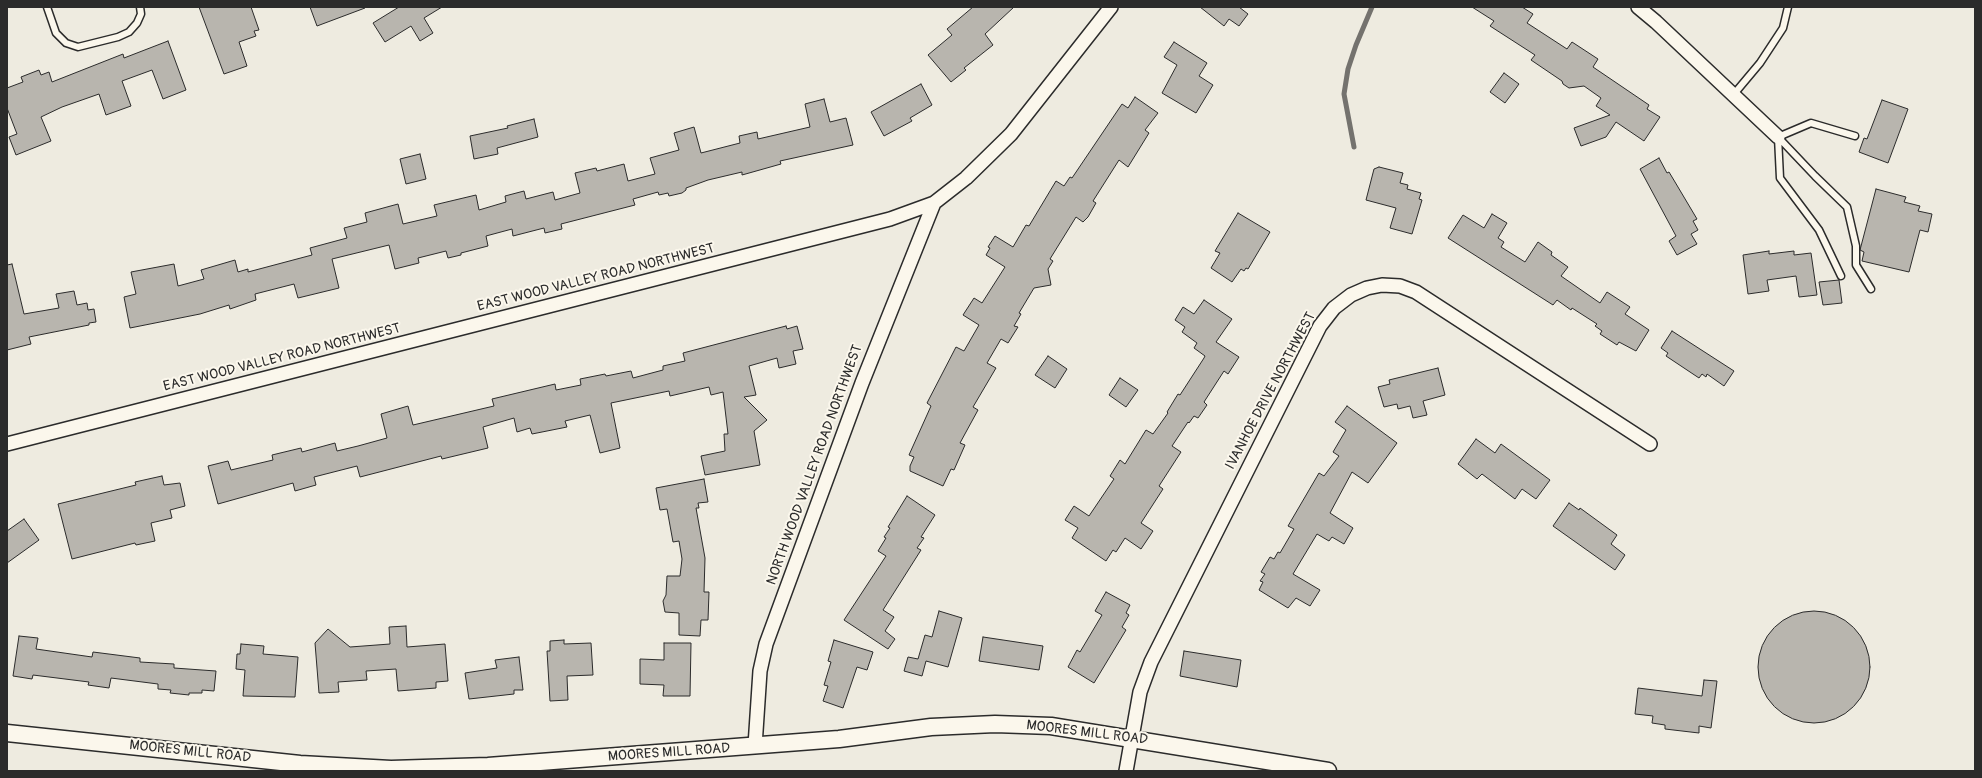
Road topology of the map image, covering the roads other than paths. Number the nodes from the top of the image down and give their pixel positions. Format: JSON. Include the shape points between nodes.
{"nodes":[{"id":1,"x":46,"y":7,"type":"edge"},
{"id":2,"x":140,"y":7,"type":"edge"},
{"id":3,"x":1111,"y":7,"type":"edge"},
{"id":4,"x":1638,"y":7,"type":"edge"},
{"id":5,"x":1788,"y":7,"type":"edge"},
{"id":6,"x":1734,"y":94,"type":"junction"},
{"id":7,"x":1855,"y":136,"type":"dead end"},
{"id":8,"x":1778,"y":137,"type":"junction"},
{"id":9,"x":934,"y":202,"type":"junction"},
{"id":10,"x":1841,"y":276,"type":"dead end"},
{"id":11,"x":1871,"y":289,"type":"dead end"},
{"id":12,"x":7,"y":444,"type":"edge"},
{"id":13,"x":1650,"y":444,"type":"dead end"},
{"id":14,"x":7,"y":734,"type":"edge"},
{"id":15,"x":1130,"y":738,"type":"junction"},
{"id":16,"x":755,"y":746,"type":"junction"},
{"id":17,"x":1126,"y":771,"type":"edge"},
{"id":18,"x":1328,"y":771,"type":"edge"}],
"edges":[{"from":1,"to":2,"type":"lane","via":[[56,33],[66,43],[78,47],[129,32],[141,14]]},
{"from":3,"to":9,"type":"street","name":"EAST WOOD VALLEY ROAD NORTHWEST","via":[[1011,134],[966,178]]},
{"from":4,"to":6,"type":"street"},
{"from":5,"to":6,"type":"lane","via":[[1782,28],[1772,46]]},
{"from":6,"to":8,"type":"street"},
{"from":7,"to":8,"type":"lane","via":[[1811,123]]},
{"from":8,"to":10,"type":"lane","via":[[1780,178],[1819,230]]},
{"from":8,"to":11,"type":"lane","via":[[1847,207],[1856,246],[1856,265]]},
{"from":9,"to":12,"type":"street","name":"EAST WOOD VALLEY ROAD NORTHWEST","via":[[890,219]]},
{"from":9,"to":16,"type":"street","name":"NORTH WOOD VALLEY ROAD NORTHWEST","via":[[862,383],[766,644],[760,671]]},
{"from":13,"to":15,"type":"street","name":"IVANHOE DRIVE NORTHWEST","via":[[1416,292],[1400,286],[1382,285],[1351,295],[1334,308],[1320,326],[1151,662],[1140,692]]},
{"from":14,"to":16,"type":"street","name":"MOORES MILL ROAD","via":[[300,764],[391,769],[488,766]]},
{"from":15,"to":16,"type":"street","name":"MOORES MILL ROAD","via":[[1051,726],[982,723]]},
{"from":15,"to":17,"type":"street","name":"IVANHOE DRIVE NORTHWEST"},
{"from":15,"to":18,"type":"street","name":"MOORES MILL ROAD"}]}
